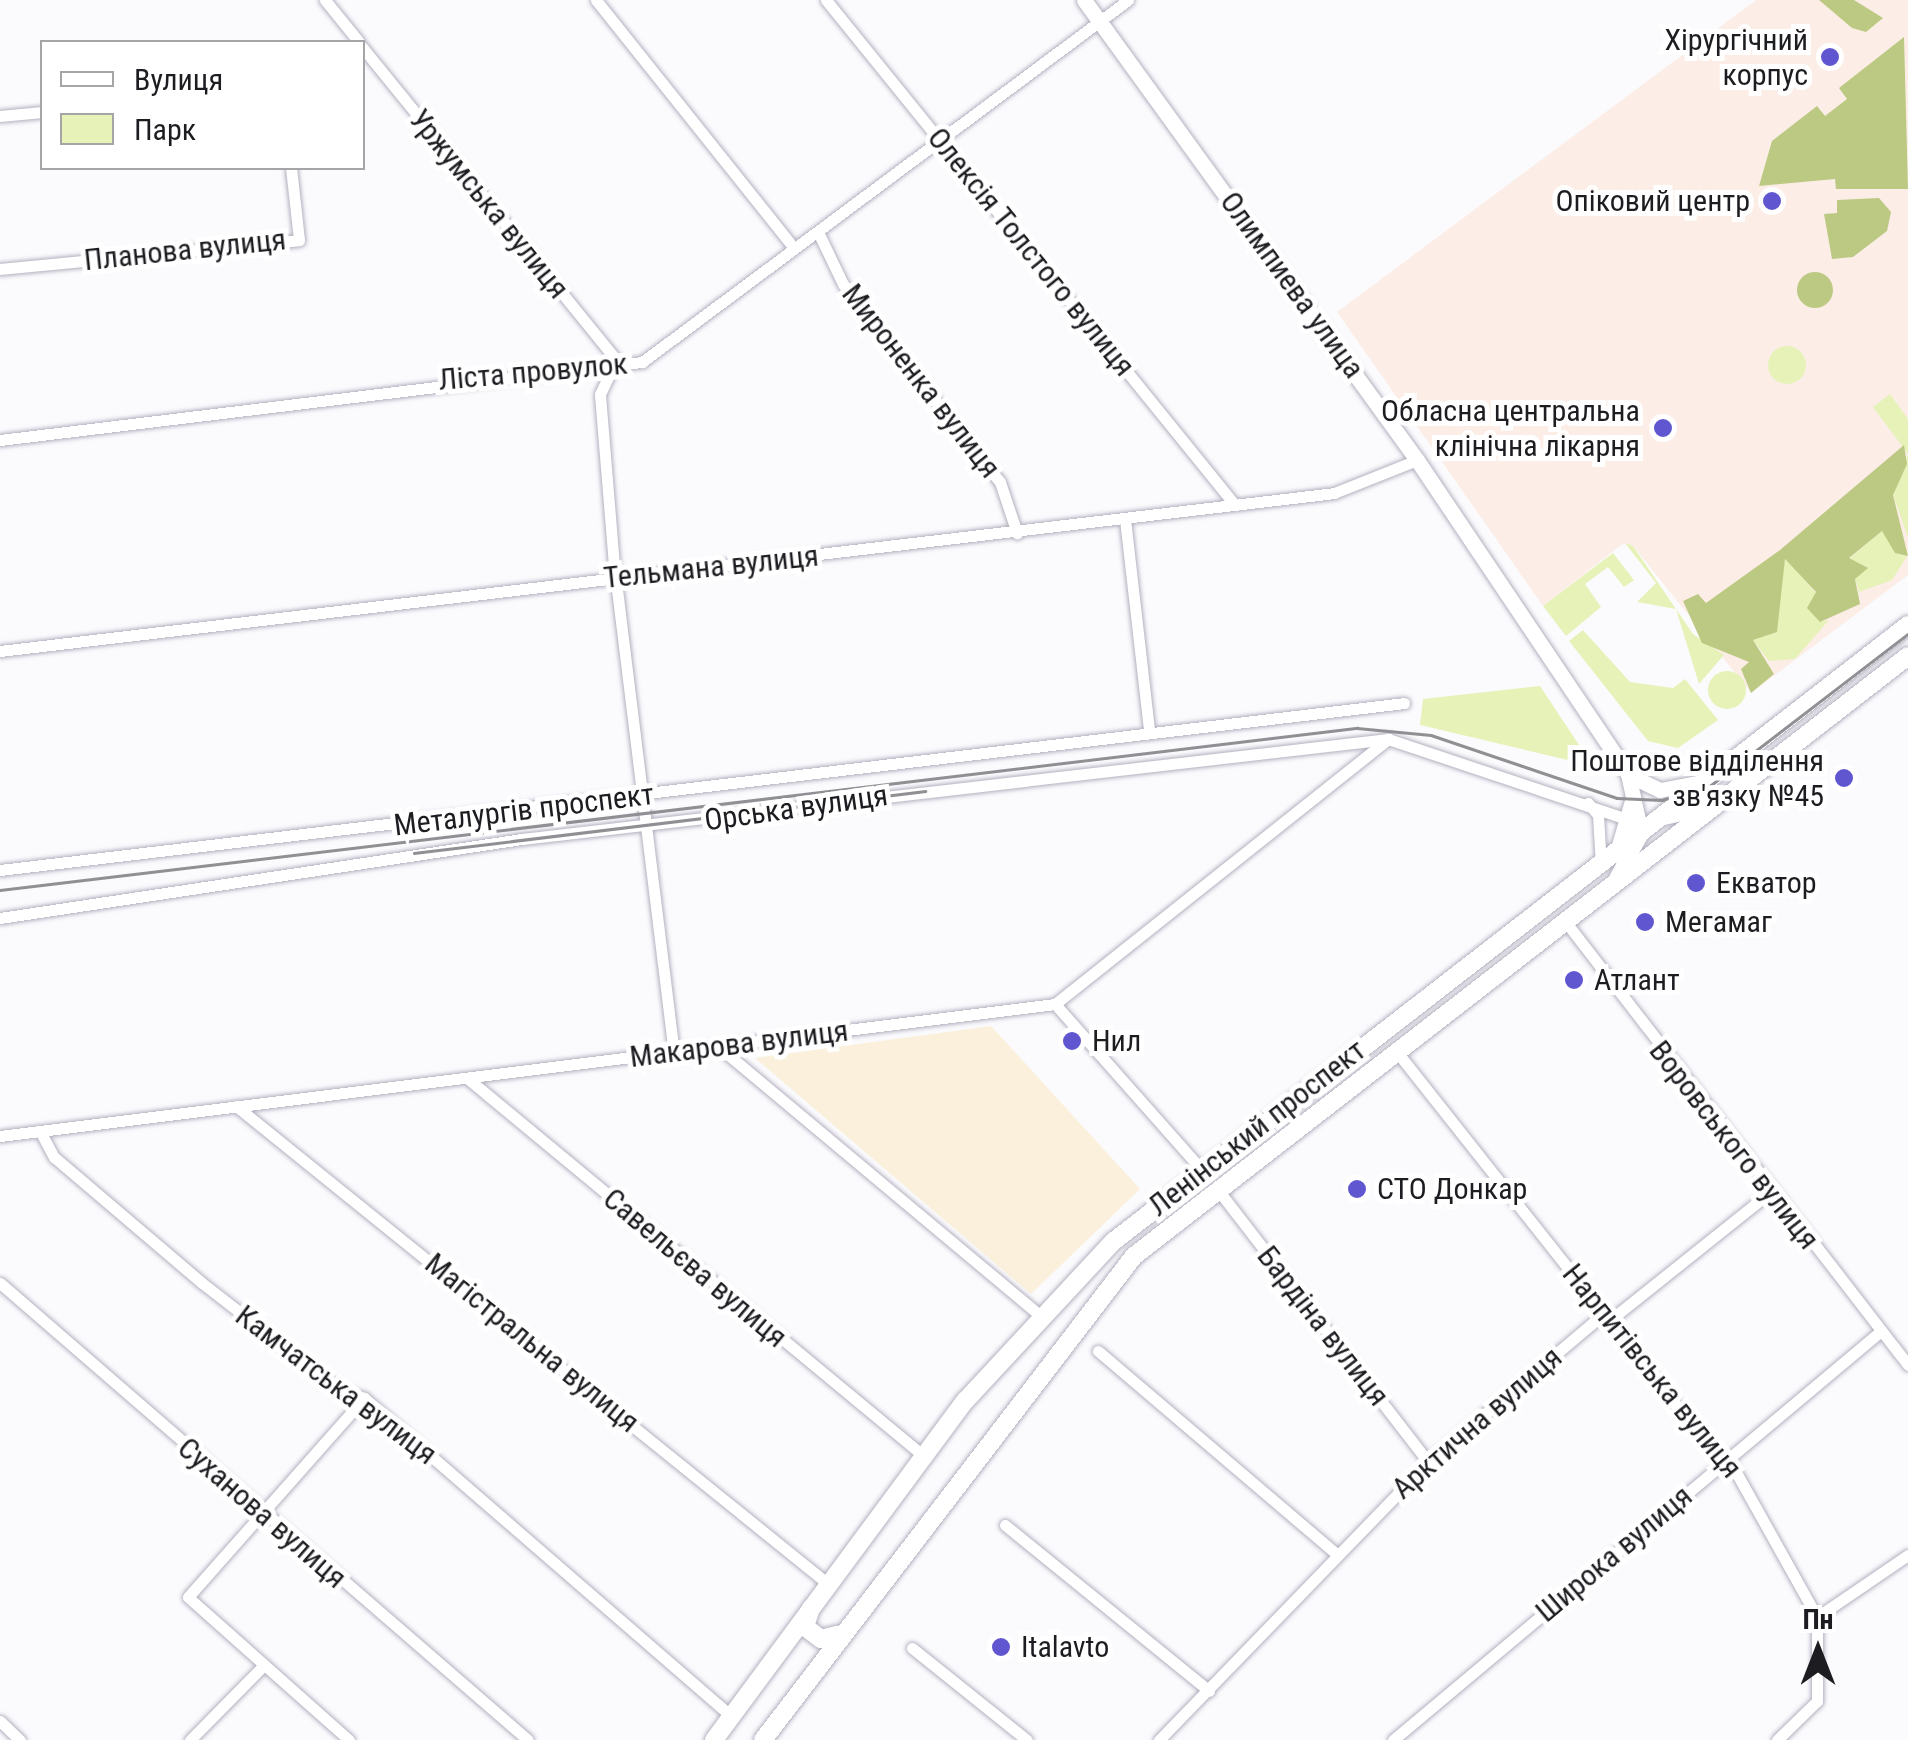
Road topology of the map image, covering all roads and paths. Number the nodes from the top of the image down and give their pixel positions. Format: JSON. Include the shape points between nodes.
{"nodes":[{"id":1,"x":325,"y":0,"type":"edge"},
{"id":2,"x":596,"y":0,"type":"edge"},
{"id":3,"x":826,"y":0,"type":"edge"},
{"id":4,"x":1084,"y":0,"type":"edge"},
{"id":5,"x":1128,"y":0,"type":"edge"},
{"id":6,"x":1100,"y":22,"type":"junction"},
{"id":7,"x":356,"y":40,"type":"edge"},
{"id":8,"x":365,"y":51,"type":"edge"},
{"id":9,"x":379,"y":68,"type":"junction"},
{"id":10,"x":365,"y":71,"type":"edge"},
{"id":11,"x":40,"y":112,"type":"edge"},
{"id":12,"x":0,"y":116,"type":"edge"},
{"id":13,"x":941,"y":138,"type":"junction"},
{"id":14,"x":291,"y":170,"type":"edge"},
{"id":15,"x":818,"y":232,"type":"junction"},
{"id":16,"x":790,"y":243,"type":"junction"},
{"id":17,"x":0,"y":269,"type":"edge"},
{"id":18,"x":616,"y":360,"type":"junction"},
{"id":19,"x":0,"y":440,"type":"edge"},
{"id":20,"x":1417,"y":460,"type":"junction"},
{"id":21,"x":1235,"y":505,"type":"junction"},
{"id":22,"x":1125,"y":519,"type":"junction"},
{"id":23,"x":1017,"y":533,"type":"junction"},
{"id":24,"x":623,"y":576,"type":"junction"},
{"id":25,"x":1908,"y":625,"type":"edge"},
{"id":26,"x":0,"y":651,"type":"edge"},
{"id":27,"x":1908,"y":656,"type":"edge"},
{"id":28,"x":1404,"y":703,"type":"dead end"},
{"id":29,"x":1148,"y":731,"type":"junction"},
{"id":30,"x":1388,"y":738,"type":"junction"},
{"id":31,"x":1628,"y":774,"type":"junction"},
{"id":32,"x":1706,"y":781,"type":"junction"},
{"id":33,"x":1736,"y":790,"type":"junction"},
{"id":34,"x":645,"y":797,"type":"junction"},
{"id":35,"x":1585,"y":800,"type":"junction"},
{"id":36,"x":1644,"y":824,"type":"junction"},
{"id":37,"x":647,"y":828,"type":"junction"},
{"id":38,"x":1601,"y":865,"type":"junction"},
{"id":39,"x":0,"y":870,"type":"edge"},
{"id":40,"x":1604,"y":890,"type":"junction"},
{"id":41,"x":0,"y":918,"type":"edge"},
{"id":42,"x":1565,"y":922,"type":"junction"},
{"id":43,"x":1055,"y":1004,"type":"junction"},
{"id":44,"x":718,"y":1047,"type":"junction"},
{"id":45,"x":674,"y":1052,"type":"junction"},
{"id":46,"x":1398,"y":1052,"type":"junction"},
{"id":47,"x":467,"y":1078,"type":"junction"},
{"id":48,"x":236,"y":1106,"type":"junction"},
{"id":49,"x":40,"y":1131,"type":"junction"},
{"id":50,"x":0,"y":1136,"type":"edge"},
{"id":51,"x":1202,"y":1170,"type":"junction"},
{"id":52,"x":1218,"y":1190,"type":"junction"},
{"id":53,"x":1768,"y":1194,"type":"junction"},
{"id":54,"x":0,"y":1283,"type":"edge"},
{"id":55,"x":1039,"y":1315,"type":"junction"},
{"id":56,"x":1610,"y":1320,"type":"junction"},
{"id":57,"x":1881,"y":1330,"type":"junction"},
{"id":58,"x":1098,"y":1351,"type":"dead end"},
{"id":59,"x":1908,"y":1365,"type":"edge"},
{"id":60,"x":364,"y":1398,"type":"junction"},
{"id":61,"x":924,"y":1456,"type":"junction"},
{"id":62,"x":1428,"y":1462,"type":"junction"},
{"id":63,"x":1722,"y":1463,"type":"junction"},
{"id":64,"x":260,"y":1514,"type":"junction"},
{"id":65,"x":1005,"y":1524,"type":"dead end"},
{"id":66,"x":1335,"y":1554,"type":"junction"},
{"id":67,"x":1908,"y":1555,"type":"edge"},
{"id":68,"x":827,"y":1582,"type":"junction"},
{"id":69,"x":812,"y":1602,"type":"junction"},
{"id":70,"x":1816,"y":1618,"type":"junction"},
{"id":71,"x":836,"y":1636,"type":"junction"},
{"id":72,"x":782,"y":1643,"type":"junction"},
{"id":73,"x":912,"y":1648,"type":"dead end"},
{"id":74,"x":817,"y":1662,"type":"junction"},
{"id":75,"x":263,"y":1666,"type":"junction"},
{"id":76,"x":1209,"y":1691,"type":"junction"},
{"id":77,"x":729,"y":1714,"type":"junction"},
{"id":78,"x":0,"y":1721,"type":"edge"},
{"id":79,"x":20,"y":1740,"type":"edge"},
{"id":80,"x":190,"y":1740,"type":"edge"},
{"id":81,"x":349,"y":1740,"type":"edge"},
{"id":82,"x":528,"y":1740,"type":"edge"},
{"id":83,"x":714,"y":1740,"type":"edge"},
{"id":84,"x":764,"y":1740,"type":"edge"},
{"id":85,"x":1028,"y":1740,"type":"edge"},
{"id":86,"x":1159,"y":1740,"type":"edge"},
{"id":87,"x":1393,"y":1740,"type":"edge"},
{"id":88,"x":1777,"y":1740,"type":"edge"}],
"edges":[{"from":1,"to":7,"type":"street","name":"Уржумська вулиця"},
{"from":2,"to":16,"type":"street"},
{"from":3,"to":13,"type":"street","name":"Олексія Толстого вулиця"},
{"from":4,"to":6,"type":"main road","name":"Олимпиева улица"},
{"from":5,"to":6,"type":"street","name":"Ліста провулок"},
{"from":6,"to":13,"type":"street","name":"Ліста провулок"},
{"from":6,"to":20,"type":"main road","name":"Олимпиева улица"},
{"from":8,"to":9,"type":"street","name":"Уржумська вулиця"},
{"from":9,"to":10,"type":"street"},
{"from":9,"to":18,"type":"street","name":"Уржумська вулиця"},
{"from":11,"to":12,"type":"street"},
{"from":13,"to":15,"type":"street","name":"Ліста провулок"},
{"from":13,"to":21,"type":"street","name":"Олексія Толстого вулиця"},
{"from":14,"to":17,"type":"street","name":"Планова вулиця","via":[[299,240]]},
{"from":15,"to":16,"type":"street","name":"Ліста провулок"},
{"from":15,"to":23,"type":"street","name":"Мироненка вулиця","via":[[843,284],[1000,482]]},
{"from":16,"to":18,"type":"street","name":"Ліста провулок","via":[[667,348],[642,362]]},
{"from":18,"to":19,"type":"street","name":"Ліста провулок"},
{"from":18,"to":24,"type":"street","via":[[600,396],[614,566]]},
{"from":20,"to":21,"type":"street","name":"Тельмана вулиця","via":[[1334,492]]},
{"from":20,"to":31,"type":"main road","name":"Олимпиева улица"},
{"from":21,"to":22,"type":"street","name":"Тельмана вулиця"},
{"from":22,"to":23,"type":"street","name":"Тельмана вулиця"},
{"from":22,"to":29,"type":"street"},
{"from":23,"to":24,"type":"street","name":"Тельмана вулиця"},
{"from":24,"to":26,"type":"street","name":"Тельмана вулиця"},
{"from":24,"to":34,"type":"street"},
{"from":25,"to":32,"type":"main road","name":"Ленінський проспект"},
{"from":27,"to":33,"type":"main road","name":"Ленінський проспект"},
{"from":28,"to":29,"type":"street","name":"Металургів проспект"},
{"from":29,"to":34,"type":"street","name":"Металургів проспект"},
{"from":30,"to":35,"type":"street","name":"Орська вулиця"},
{"from":30,"to":37,"type":"street","name":"Орська вулиця"},
{"from":30,"to":43,"type":"street"},
{"from":31,"to":32,"type":"main road","via":[[1660,790]]},
{"from":31,"to":36,"type":"main road"},
{"from":32,"to":36,"type":"main road","name":"Ленінський проспект"},
{"from":33,"to":36,"type":"street"},
{"from":33,"to":40,"type":"main road","name":"Ленінський проспект"},
{"from":34,"to":37,"type":"street"},
{"from":34,"to":39,"type":"street","name":"Металургів проспект"},
{"from":35,"to":36,"type":"street","name":"Орська вулиця"},
{"from":35,"to":38,"type":"street","via":[[1598,815]]},
{"from":36,"to":38,"type":"main road","name":"Ленінський проспект"},
{"from":36,"to":40,"type":"main road"},
{"from":37,"to":41,"type":"street","name":"Орська вулиця"},
{"from":37,"to":45,"type":"street"},
{"from":38,"to":51,"type":"main road","name":"Ленінський проспект"},
{"from":40,"to":42,"type":"main road","name":"Ленінський проспект"},
{"from":42,"to":46,"type":"main road","name":"Ленінський проспект"},
{"from":42,"to":53,"type":"street","name":"Воровського вулиця"},
{"from":43,"to":44,"type":"street","name":"Макарова вулиця"},
{"from":43,"to":51,"type":"street"},
{"from":44,"to":45,"type":"street","name":"Макарова вулиця"},
{"from":44,"to":55,"type":"street"},
{"from":45,"to":47,"type":"street","name":"Макарова вулиця"},
{"from":46,"to":52,"type":"main road","name":"Ленінський проспект"},
{"from":46,"to":56,"type":"street","name":"Нарпитівська вулиця"},
{"from":47,"to":48,"type":"street","name":"Макарова вулиця"},
{"from":47,"to":61,"type":"street","name":"Савельєва вулиця"},
{"from":48,"to":49,"type":"street","name":"Макарова вулиця"},
{"from":48,"to":68,"type":"street","name":"Магістральна вулиця"},
{"from":49,"to":50,"type":"street","name":"Макарова вулиця"},
{"from":49,"to":60,"type":"street","name":"Камчатська вулиця","via":[[54,1157],[202,1283],[338,1389]]},
{"from":51,"to":55,"type":"main road","name":"Ленінський проспект"},
{"from":52,"to":62,"type":"street","name":"Бардіна вулиця"},
{"from":52,"to":71,"type":"main road","name":"Ленінський проспект","via":[[1106,1286]]},
{"from":53,"to":56,"type":"street","name":"Арктична вулиця"},
{"from":53,"to":57,"type":"street","name":"Воровського вулиця"},
{"from":54,"to":64,"type":"street","name":"Суханова вулиця"},
{"from":55,"to":61,"type":"main road","name":"Ленінський проспект"},
{"from":56,"to":62,"type":"street","name":"Арктична вулиця","via":[[1596,1320]]},
{"from":56,"to":63,"type":"street","name":"Нарпитівська вулиця"},
{"from":57,"to":59,"type":"street","name":"Воровського вулиця"},
{"from":57,"to":63,"type":"street","name":"Широка вулиця"},
{"from":58,"to":66,"type":"street"},
{"from":60,"to":64,"type":"street"},
{"from":60,"to":77,"type":"street","name":"Камчатська вулиця"},
{"from":61,"to":68,"type":"main road","name":"Ленінський проспект"},
{"from":62,"to":66,"type":"street","name":"Арктична вулиця"},
{"from":63,"to":70,"type":"street","name":"Нарпитівська вулиця","via":[[1732,1465]]},
{"from":63,"to":87,"type":"street","name":"Широка вулиця"},
{"from":64,"to":75,"type":"street","via":[[188,1597]]},
{"from":64,"to":82,"type":"street","name":"Суханова вулиця"},
{"from":65,"to":76,"type":"street"},
{"from":66,"to":76,"type":"street","name":"Арктична вулиця"},
{"from":67,"to":70,"type":"street"},
{"from":68,"to":69,"type":"main road","name":"Ленінський проспект"},
{"from":69,"to":71,"type":"main road","via":[[806,1628],[821,1639]]},
{"from":69,"to":72,"type":"main road","name":"Ленінський проспект"},
{"from":70,"to":88,"type":"street","via":[[1817,1701]]},
{"from":71,"to":74,"type":"main road","name":"Ленінський проспект"},
{"from":72,"to":74,"type":"main road","via":[[800,1636]]},
{"from":72,"to":77,"type":"main road","name":"Ленінський проспект"},
{"from":73,"to":85,"type":"street"},
{"from":74,"to":84,"type":"main road","name":"Ленінський проспект"},
{"from":75,"to":80,"type":"street"},
{"from":75,"to":81,"type":"street"},
{"from":76,"to":86,"type":"street","name":"Арктична вулиця"},
{"from":77,"to":83,"type":"main road","name":"Ленінський проспект"},
{"from":78,"to":79,"type":"street"}]}
